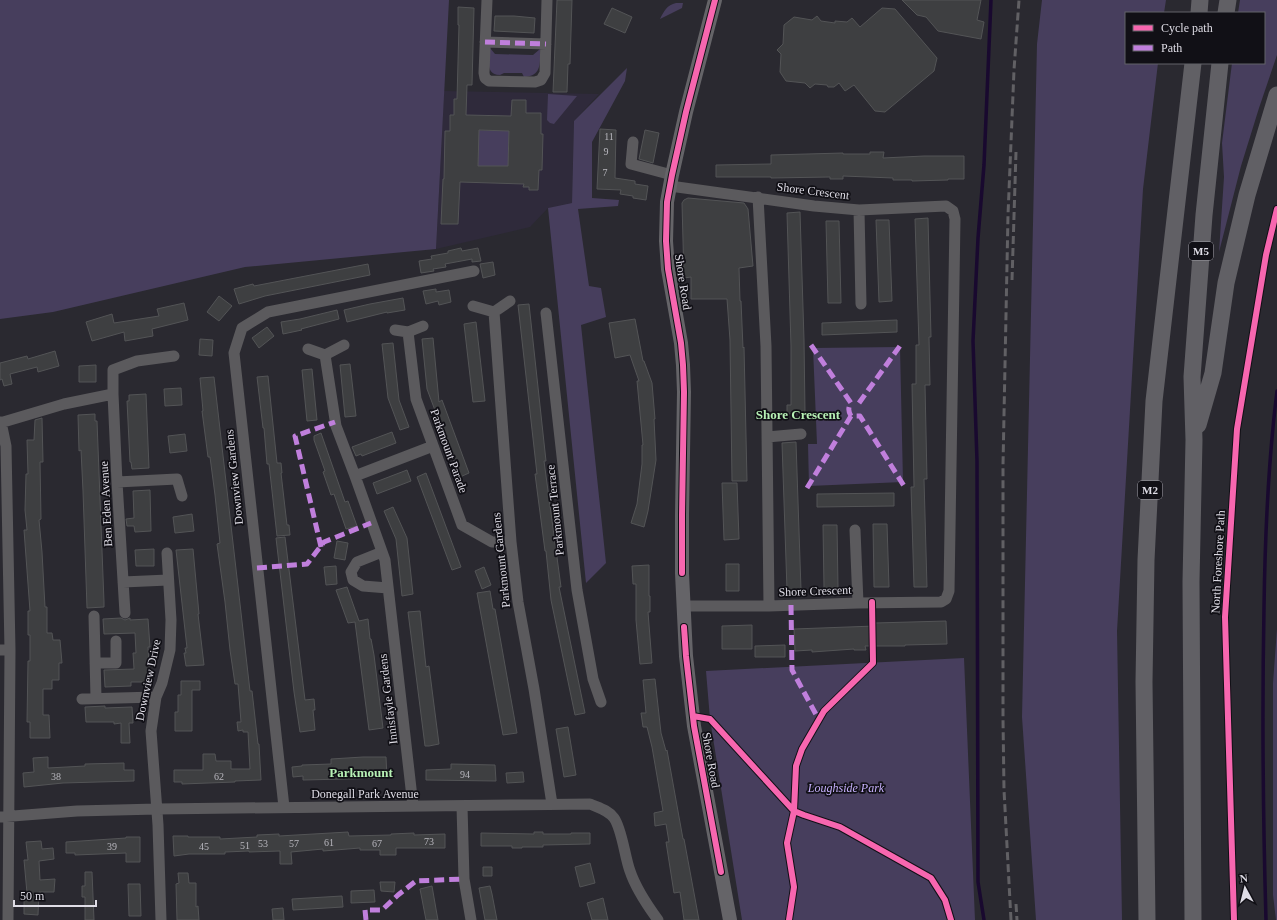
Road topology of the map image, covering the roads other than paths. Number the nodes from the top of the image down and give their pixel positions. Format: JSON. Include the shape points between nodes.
{"nodes":[{"id":1,"x":487,"y":0,"type":"edge"},
{"id":2,"x":547,"y":0,"type":"edge"},
{"id":3,"x":715,"y":0,"type":"edge"},
{"id":4,"x":1200,"y":0,"type":"edge"},
{"id":5,"x":1228,"y":0,"type":"edge"},
{"id":6,"x":1199,"y":12,"type":"edge"},
{"id":7,"x":1226,"y":12,"type":"edge"},
{"id":8,"x":485,"y":42,"type":"junction"},
{"id":9,"x":546,"y":44,"type":"junction"},
{"id":10,"x":1193,"y":64,"type":"edge"},
{"id":11,"x":1220,"y":64,"type":"edge"},
{"id":12,"x":1277,"y":95,"type":"edge"},
{"id":13,"x":633,"y":142,"type":"dead end"},
{"id":14,"x":671,"y":180,"type":"junction"},
{"id":15,"x":758,"y":197,"type":"junction"},
{"id":16,"x":859,"y":210,"type":"junction"},
{"id":17,"x":474,"y":271,"type":"dead end"},
{"id":18,"x":510,"y":301,"type":"dead end"},
{"id":19,"x":861,"y":304,"type":"dead end"},
{"id":20,"x":473,"y":306,"type":"dead end"},
{"id":21,"x":494,"y":312,"type":"junction"},
{"id":22,"x":546,"y":313,"type":"dead end"},
{"id":23,"x":423,"y":326,"type":"dead end"},
{"id":24,"x":395,"y":330,"type":"dead end"},
{"id":25,"x":408,"y":332,"type":"junction"},
{"id":26,"x":344,"y":345,"type":"dead end"},
{"id":27,"x":308,"y":349,"type":"dead end"},
{"id":28,"x":325,"y":355,"type":"junction"},
{"id":29,"x":174,"y":356,"type":"dead end"},
{"id":30,"x":113,"y":394,"type":"junction"},
{"id":31,"x":1,"y":423,"type":"edge"},
{"id":32,"x":800,"y":434,"type":"dead end"},
{"id":33,"x":767,"y":437,"type":"junction"},
{"id":34,"x":1194,"y":440,"type":"junction"},
{"id":35,"x":433,"y":446,"type":"junction"},
{"id":36,"x":355,"y":476,"type":"junction"},
{"id":37,"x":117,"y":482,"type":"junction"},
{"id":38,"x":182,"y":496,"type":"dead end"},
{"id":39,"x":855,"y":530,"type":"dead end"},
{"id":40,"x":511,"y":542,"type":"junction"},
{"id":41,"x":382,"y":552,"type":"junction"},
{"id":42,"x":167,"y":553,"type":"dead end"},
{"id":43,"x":168,"y":580,"type":"junction"},
{"id":44,"x":123,"y":582,"type":"junction"},
{"id":45,"x":388,"y":588,"type":"junction"},
{"id":46,"x":858,"y":603,"type":"junction"},
{"id":47,"x":683,"y":606,"type":"junction"},
{"id":48,"x":769,"y":606,"type":"junction"},
{"id":49,"x":125,"y":613,"type":"dead end"},
{"id":50,"x":94,"y":616,"type":"dead end"},
{"id":51,"x":116,"y":641,"type":"dead end"},
{"id":52,"x":5,"y":650,"type":"edge"},
{"id":53,"x":95,"y":663,"type":"junction"},
{"id":54,"x":156,"y":697,"type":"junction"},
{"id":55,"x":96,"y":698,"type":"junction"},
{"id":56,"x":82,"y":699,"type":"dead end"},
{"id":57,"x":601,"y":702,"type":"dead end"},
{"id":58,"x":552,"y":804,"type":"junction"},
{"id":59,"x":413,"y":806,"type":"junction"},
{"id":60,"x":462,"y":806,"type":"junction"},
{"id":61,"x":284,"y":807,"type":"junction"},
{"id":62,"x":157,"y":809,"type":"junction"},
{"id":63,"x":4,"y":816,"type":"edge"},
{"id":64,"x":8,"y":920,"type":"edge"},
{"id":65,"x":161,"y":920,"type":"edge"},
{"id":66,"x":471,"y":920,"type":"edge"},
{"id":67,"x":658,"y":920,"type":"edge"},
{"id":68,"x":730,"y":920,"type":"edge"},
{"id":69,"x":1147,"y":920,"type":"edge"},
{"id":70,"x":1193,"y":920,"type":"edge"}],
"edges":[{"from":1,"to":8,"type":"street"},
{"from":2,"to":9,"type":"street"},
{"from":3,"to":14,"type":"main road","name":"Shore Road"},
{"from":4,"to":6,"type":"highway"},
{"from":5,"to":7,"type":"highway"},
{"from":8,"to":9,"type":"street"},
{"from":8,"to":9,"type":"street","via":[[484,73],[489,81],[541,80],[545,73]]},
{"from":10,"to":69,"type":"highway","number":"M2","via":[[1154,401],[1146,560],[1144,682]]},
{"from":11,"to":34,"type":"highway","number":"M5","via":[[1194,333]]},
{"from":12,"to":34,"type":"highway","via":[[1247,195],[1226,283],[1213,373]]},
{"from":13,"to":14,"type":"street","name":"Shore Crescent","via":[[631,164]]},
{"from":14,"to":15,"type":"street","name":"Shore Crescent"},
{"from":14,"to":47,"type":"main road","name":"Shore Road","via":[[666,218],[668,269],[682,343],[684,392]]},
{"from":15,"to":16,"type":"street","name":"Shore Crescent"},
{"from":15,"to":33,"type":"street","via":[[766,346]]},
{"from":16,"to":19,"type":"street"},
{"from":16,"to":46,"type":"street","name":"Shore Crescent","via":[[946,206],[953,211],[955,219],[949,592],[946,599],[941,602]]},
{"from":17,"to":61,"type":"street","name":"Downview Gardens","via":[[268,312],[242,328],[234,353]]},
{"from":18,"to":21,"type":"street"},
{"from":20,"to":21,"type":"street"},
{"from":21,"to":40,"type":"street","name":"Parkmount Gardens"},
{"from":22,"to":57,"type":"street","name":"Parkmount Terrace","via":[[577,590],[593,679]]},
{"from":23,"to":25,"type":"street"},
{"from":24,"to":25,"type":"street"},
{"from":25,"to":35,"type":"street","name":"Parkmount Parade","via":[[416,399]]},
{"from":26,"to":28,"type":"street"},
{"from":27,"to":28,"type":"street"},
{"from":28,"to":36,"type":"street","name":"Innisfayle Gardens","via":[[336,426]]},
{"from":29,"to":30,"type":"street","name":"Ben Eden Avenue","via":[[137,361],[113,370]]},
{"from":30,"to":31,"type":"street","via":[[64,404]]},
{"from":30,"to":37,"type":"street","name":"Ben Eden Avenue"},
{"from":31,"to":52,"type":"street","via":[[6,446]]},
{"from":32,"to":33,"type":"street"},
{"from":33,"to":48,"type":"street"},
{"from":34,"to":70,"type":"highway","via":[[1191,582]]},
{"from":35,"to":36,"type":"street"},
{"from":35,"to":40,"type":"street","name":"Parkmount Parade","via":[[462,525],[492,542]]},
{"from":36,"to":41,"type":"street","name":"Innisfayle Gardens"},
{"from":37,"to":38,"type":"street","via":[[177,479]]},
{"from":37,"to":44,"type":"street","name":"Ben Eden Avenue"},
{"from":39,"to":46,"type":"street"},
{"from":40,"to":58,"type":"street","name":"Parkmount Gardens","via":[[518,602]]},
{"from":41,"to":45,"type":"street","name":"Innisfayle Gardens"},
{"from":41,"to":45,"type":"street","via":[[357,562],[351,572],[353,580],[363,586]]},
{"from":42,"to":43,"type":"street","name":"Downview Drive"},
{"from":43,"to":44,"type":"street"},
{"from":43,"to":54,"type":"street","name":"Downview Drive","via":[[172,620],[170,650]]},
{"from":44,"to":49,"type":"street","name":"Ben Eden Avenue"},
{"from":45,"to":59,"type":"street","name":"Innisfayle Gardens"},
{"from":46,"to":48,"type":"street","name":"Shore Crescent"},
{"from":47,"to":48,"type":"street","name":"Shore Crescent"},
{"from":47,"to":68,"type":"main road","name":"Shore Road","via":[[694,726]]},
{"from":50,"to":53,"type":"street"},
{"from":51,"to":53,"type":"street","via":[[116,663]]},
{"from":52,"to":63,"type":"street"},
{"from":53,"to":55,"type":"street"},
{"from":54,"to":55,"type":"street"},
{"from":54,"to":62,"type":"street","name":"Downview Drive","via":[[151,731]]},
{"from":55,"to":56,"type":"street"},
{"from":58,"to":60,"type":"street","name":"Donegall Park Avenue"},
{"from":58,"to":67,"type":"street","name":"Donegall Park Avenue","via":[[590,804],[610,813],[618,827],[636,886]]},
{"from":59,"to":60,"type":"street","name":"Donegall Park Avenue"},
{"from":59,"to":61,"type":"street","name":"Donegall Park Avenue"},
{"from":60,"to":66,"type":"street","via":[[464,879]]},
{"from":61,"to":62,"type":"street","name":"Donegall Park Avenue"},
{"from":62,"to":63,"type":"street","name":"Donegall Park Avenue"},
{"from":62,"to":65,"type":"street","name":"Downview Drive"},
{"from":63,"to":64,"type":"street"}]}
